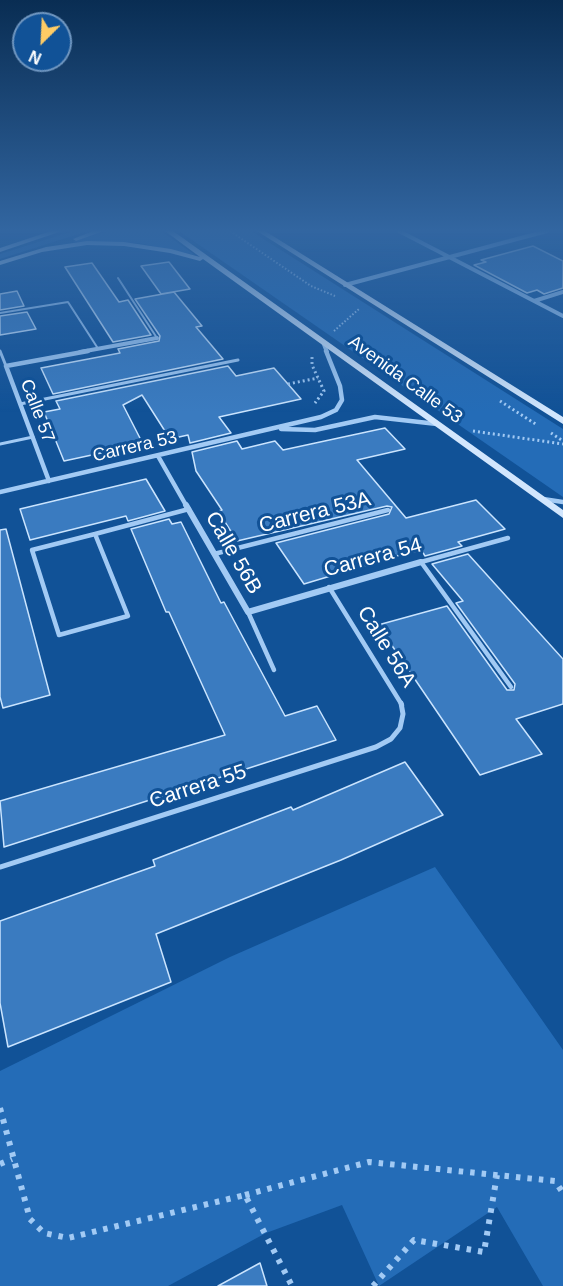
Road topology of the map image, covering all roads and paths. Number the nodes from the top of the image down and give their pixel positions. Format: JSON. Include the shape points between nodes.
{"nodes":[{"id":1,"x":126,"y":291,"type":"edge"},
{"id":2,"x":251,"y":291,"type":"edge"},
{"id":3,"x":323,"y":291,"type":"edge"},
{"id":4,"x":355,"y":291,"type":"edge"},
{"id":5,"x":514,"y":291,"type":"edge"},
{"id":6,"x":563,"y":292,"type":"edge"},
{"id":7,"x":341,"y":299,"type":"dead end"},
{"id":8,"x":369,"y":300,"type":"junction"},
{"id":9,"x":534,"y":301,"type":"junction"},
{"id":10,"x":350,"y":304,"type":"dead end"},
{"id":11,"x":358,"y":310,"type":"junction"},
{"id":12,"x":0,"y":313,"type":"edge"},
{"id":13,"x":367,"y":316,"type":"dead end"},
{"id":14,"x":563,"y":316,"type":"edge"},
{"id":15,"x":157,"y":338,"type":"joint"},
{"id":16,"x":323,"y":342,"type":"junction"},
{"id":17,"x":97,"y":347,"type":"junction"},
{"id":18,"x":0,"y":351,"type":"edge"},
{"id":19,"x":238,"y":360,"type":"dead end"},
{"id":20,"x":6,"y":366,"type":"junction"},
{"id":21,"x":318,"y":378,"type":"junction"},
{"id":22,"x":288,"y":384,"type":"dead end"},
{"id":23,"x":498,"y":400,"type":"dead end"},
{"id":24,"x":20,"y":404,"type":"junction"},
{"id":25,"x":314,"y":404,"type":"dead end"},
{"id":26,"x":563,"y":421,"type":"edge"},
{"id":27,"x":437,"y":424,"type":"junction"},
{"id":28,"x":277,"y":429,"type":"junction"},
{"id":29,"x":466,"y":430,"type":"dead end"},
{"id":30,"x":33,"y":437,"type":"junction"},
{"id":31,"x":563,"y":443,"type":"edge"},
{"id":32,"x":0,"y":444,"type":"edge"},
{"id":33,"x":158,"y":456,"type":"junction"},
{"id":34,"x":49,"y":481,"type":"junction"},
{"id":35,"x":0,"y":492,"type":"edge"},
{"id":36,"x":540,"y":498,"type":"junction"},
{"id":37,"x":563,"y":502,"type":"edge"},
{"id":38,"x":189,"y":510,"type":"junction"},
{"id":39,"x":388,"y":510,"type":"dead end"},
{"id":40,"x":563,"y":515,"type":"edge"},
{"id":41,"x":95,"y":534,"type":"junction"},
{"id":42,"x":508,"y":538,"type":"dead end"},
{"id":43,"x":214,"y":554,"type":"junction"},
{"id":44,"x":421,"y":562,"type":"junction"},
{"id":45,"x":329,"y":587,"type":"junction"},
{"id":46,"x":248,"y":612,"type":"junction"},
{"id":47,"x":274,"y":670,"type":"dead end"},
{"id":48,"x":511,"y":687,"type":"dead end"},
{"id":49,"x":400,"y":728,"type":"joint"},
{"id":50,"x":0,"y":867,"type":"edge"},
{"id":51,"x":0,"y":1108,"type":"edge"},
{"id":52,"x":12,"y":1159,"type":"junction"},
{"id":53,"x":0,"y":1164,"type":"edge"},
{"id":54,"x":497,"y":1175,"type":"junction"},
{"id":55,"x":563,"y":1193,"type":"edge"},
{"id":56,"x":245,"y":1195,"type":"junction"},
{"id":57,"x":292,"y":1286,"type":"edge"},
{"id":58,"x":373,"y":1286,"type":"edge"}],
"edges":[{"from":1,"to":15,"type":"lane"},
{"from":2,"to":16,"type":"main road","name":"Avenida Calle 53"},
{"from":3,"to":7,"type":"path"},
{"from":4,"to":8,"type":"main road"},
{"from":5,"to":9,"type":"street"},
{"from":6,"to":9,"type":"street"},
{"from":8,"to":11,"type":"path"},
{"from":8,"to":26,"type":"main road"},
{"from":9,"to":14,"type":"street"},
{"from":10,"to":11,"type":"path"},
{"from":11,"to":13,"type":"path"},
{"from":11,"to":16,"type":"path"},
{"from":12,"to":17,"type":"lane","via":[[68,302]]},
{"from":15,"to":17,"type":"street"},
{"from":16,"to":21,"type":"path","via":[[312,356]]},
{"from":16,"to":27,"type":"main road","name":"Avenida Calle 53"},
{"from":16,"to":28,"type":"street","name":"Carrera 53","via":[[342,400],[336,410],[321,417]]},
{"from":17,"to":20,"type":"street"},
{"from":18,"to":20,"type":"lane","name":"Calle 57"},
{"from":19,"to":24,"type":"lane"},
{"from":20,"to":24,"type":"street","name":"Calle 57"},
{"from":21,"to":22,"type":"path"},
{"from":21,"to":25,"type":"path","via":[[324,391]]},
{"from":23,"to":31,"type":"path"},
{"from":24,"to":30,"type":"street","name":"Calle 57"},
{"from":27,"to":28,"type":"street","name":"Carrera 53","via":[[375,417],[315,430]]},
{"from":27,"to":36,"type":"main road","name":"Avenida Calle 53"},
{"from":28,"to":33,"type":"street","name":"Carrera 53"},
{"from":29,"to":31,"type":"path"},
{"from":30,"to":32,"type":"lane"},
{"from":30,"to":34,"type":"street","name":"Calle 57"},
{"from":33,"to":34,"type":"street","name":"Carrera 53"},
{"from":33,"to":38,"type":"street","name":"Calle 56B"},
{"from":34,"to":35,"type":"street","name":"Carrera 53"},
{"from":36,"to":37,"type":"street"},
{"from":36,"to":40,"type":"main road","name":"Avenida Calle 53"},
{"from":38,"to":41,"type":"lane"},
{"from":38,"to":43,"type":"street","name":"Calle 56B"},
{"from":39,"to":43,"type":"lane","name":"Carrera 53A"},
{"from":41,"to":41,"type":"lane","via":[[32,550],[59,635],[128,616]]},
{"from":42,"to":44,"type":"lane","name":"Carrera 54"},
{"from":43,"to":46,"type":"street","name":"Calle 56B"},
{"from":44,"to":45,"type":"street","name":"Carrera 54"},
{"from":44,"to":48,"type":"lane"},
{"from":45,"to":46,"type":"street","name":"Carrera 54"},
{"from":45,"to":49,"type":"lane","name":"Calle 56A","via":[[401,701]]},
{"from":46,"to":47,"type":"lane","name":"Calle 56B"},
{"from":49,"to":50,"type":"lane","name":"Carrera 55","via":[[391,739],[376,747]]},
{"from":51,"to":52,"type":"path"},
{"from":52,"to":53,"type":"path"},
{"from":52,"to":56,"type":"path","via":[[30,1219],[44,1233],[68,1238]]},
{"from":54,"to":55,"type":"path","via":[[555,1181]]},
{"from":54,"to":56,"type":"path","via":[[369,1162]]},
{"from":54,"to":58,"type":"path","via":[[484,1252],[414,1240]]},
{"from":56,"to":57,"type":"path"}]}
